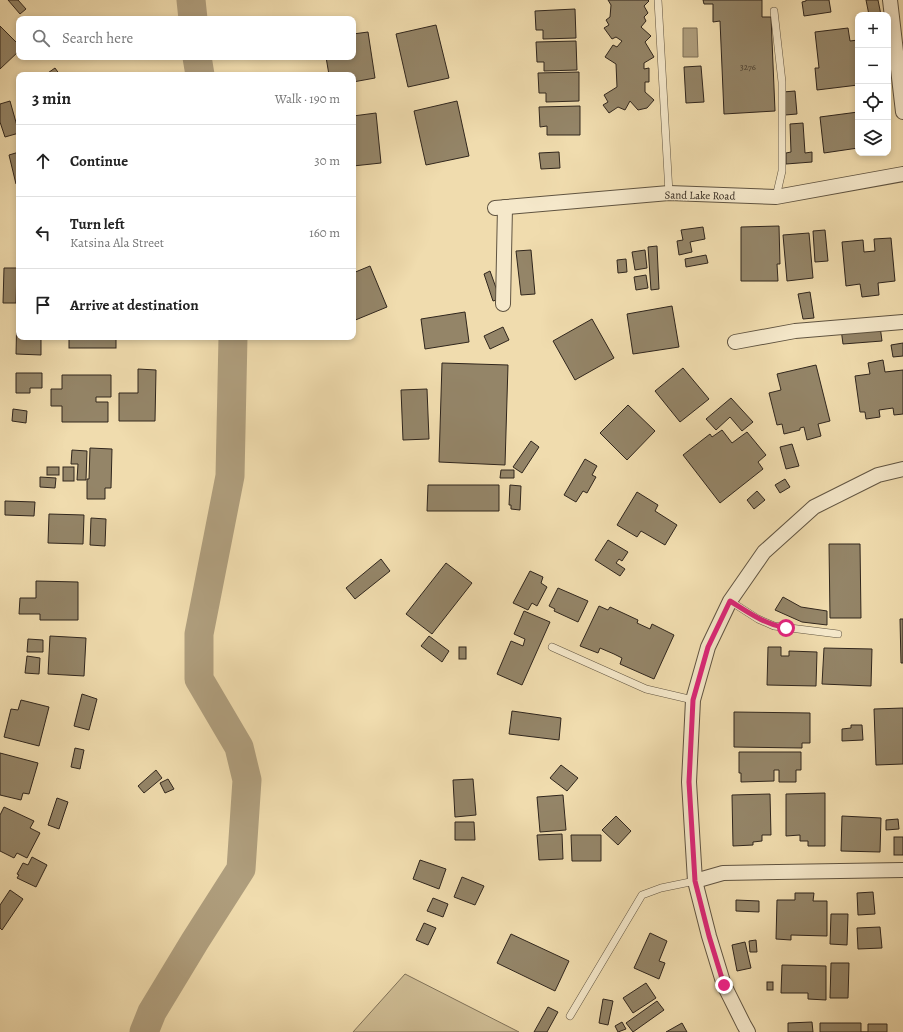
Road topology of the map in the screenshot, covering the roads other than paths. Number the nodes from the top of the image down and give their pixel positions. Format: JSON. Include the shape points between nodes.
{"nodes":[{"id":1,"x":658,"y":0,"type":"edge"},
{"id":2,"x":890,"y":0,"type":"edge"},
{"id":3,"x":774,"y":11,"type":"dead end"},
{"id":4,"x":903,"y":112,"type":"edge"},
{"id":5,"x":903,"y":174,"type":"edge"},
{"id":6,"x":669,"y":193,"type":"junction"},
{"id":7,"x":776,"y":197,"type":"junction"},
{"id":8,"x":503,"y":304,"type":"dead end"},
{"id":9,"x":903,"y":322,"type":"edge"},
{"id":10,"x":735,"y":342,"type":"dead end"},
{"id":11,"x":903,"y":469,"type":"edge"},
{"id":12,"x":730,"y":601,"type":"junction"},
{"id":13,"x":838,"y":634,"type":"dead end"},
{"id":14,"x":552,"y":647,"type":"dead end"},
{"id":15,"x":693,"y":700,"type":"junction"},
{"id":16,"x":903,"y":870,"type":"edge"},
{"id":17,"x":695,"y":881,"type":"junction"},
{"id":18,"x":570,"y":1016,"type":"dead end"},
{"id":19,"x":748,"y":1032,"type":"edge"}],
"edges":[{"from":1,"to":6,"type":"lane"},
{"from":2,"to":4,"type":"street"},
{"from":3,"to":7,"type":"lane","via":[[782,82],[782,171]]},
{"from":5,"to":7,"type":"street","name":"Sand Lake Road"},
{"from":6,"to":7,"type":"street","name":"Sand Lake Road"},
{"from":6,"to":8,"type":"street","name":"Sand Lake Road","via":[[500,207]]},
{"from":9,"to":10,"type":"street","via":[[795,331]]},
{"from":11,"to":12,"type":"street","via":[[878,475],[814,507],[764,552]]},
{"from":12,"to":13,"type":"lane","via":[[774,626]]},
{"from":12,"to":15,"type":"street","via":[[708,647]]},
{"from":14,"to":15,"type":"lane","via":[[646,689]]},
{"from":15,"to":17,"type":"street","via":[[689,782]]},
{"from":16,"to":17,"type":"street","via":[[723,873]]},
{"from":17,"to":18,"type":"lane","via":[[642,895]]},
{"from":17,"to":19,"type":"street","via":[[724,985]]}]}
